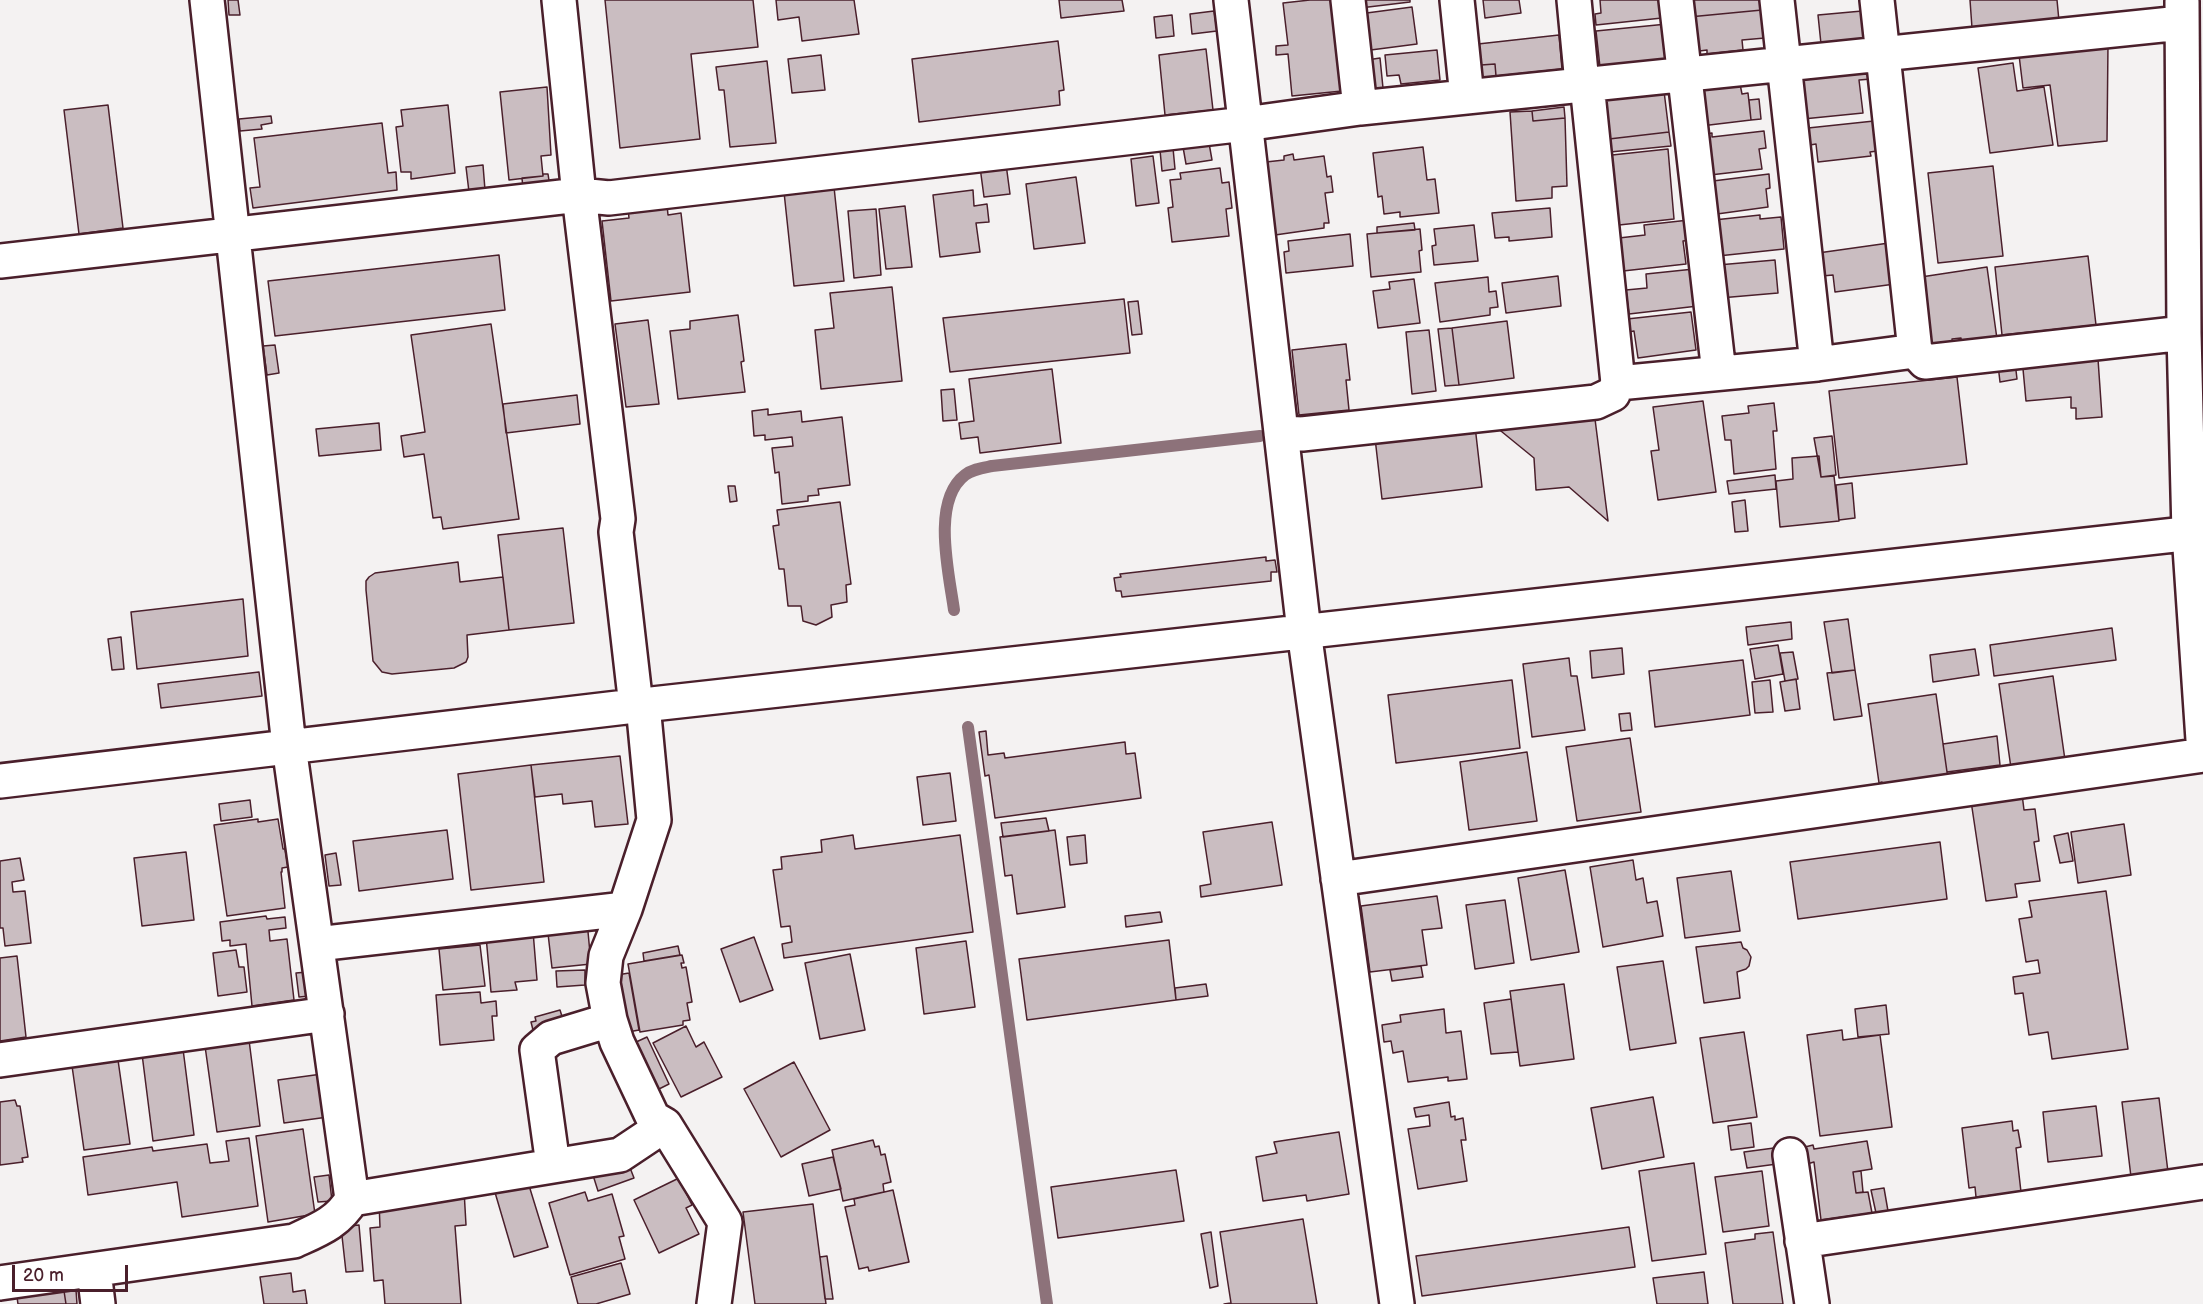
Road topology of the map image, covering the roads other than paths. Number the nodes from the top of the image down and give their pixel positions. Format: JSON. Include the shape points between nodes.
{"nodes":[{"id":1,"x":207,"y":0,"type":"edge"},
{"id":2,"x":559,"y":0,"type":"edge"},
{"id":3,"x":1231,"y":0,"type":"edge"},
{"id":4,"x":1348,"y":0,"type":"edge"},
{"id":5,"x":1457,"y":0,"type":"edge"},
{"id":6,"x":1574,"y":0,"type":"edge"},
{"id":7,"x":1676,"y":0,"type":"edge"},
{"id":8,"x":1777,"y":0,"type":"edge"},
{"id":9,"x":1877,"y":0,"type":"edge"},
{"id":10,"x":2182,"y":11,"type":"edge"},
{"id":11,"x":1882,"y":52,"type":"junction"},
{"id":12,"x":1784,"y":63,"type":"junction"},
{"id":13,"x":1684,"y":74,"type":"junction"},
{"id":14,"x":1587,"y":84,"type":"junction"},
{"id":15,"x":1467,"y":97,"type":"junction"},
{"id":16,"x":1360,"y":108,"type":"junction"},
{"id":17,"x":1245,"y":124,"type":"junction"},
{"id":18,"x":579,"y":195,"type":"junction"},
{"id":19,"x":233,"y":234,"type":"junction"},
{"id":20,"x":0,"y":261,"type":"edge"},
{"id":21,"x":2190,"y":348,"type":"edge"},
{"id":22,"x":1915,"y":351,"type":"junction"},
{"id":23,"x":1817,"y":364,"type":"junction"},
{"id":24,"x":1719,"y":374,"type":"junction"},
{"id":25,"x":1618,"y":383,"type":"junction"},
{"id":26,"x":1281,"y":434,"type":"junction"},
{"id":27,"x":2196,"y":532,"type":"edge"},
{"id":28,"x":1304,"y":631,"type":"junction"},
{"id":29,"x":639,"y":705,"type":"junction"},
{"id":30,"x":2203,"y":740,"type":"edge"},
{"id":31,"x":289,"y":746,"type":"junction"},
{"id":32,"x":2203,"y":755,"type":"edge"},
{"id":33,"x":0,"y":781,"type":"edge"},
{"id":34,"x":1338,"y":879,"type":"junction"},
{"id":35,"x":625,"y":909,"type":"junction"},
{"id":36,"x":317,"y":944,"type":"junction"},
{"id":37,"x":327,"y":1014,"type":"junction"},
{"id":38,"x":610,"y":1020,"type":"junction"},
{"id":39,"x":0,"y":1060,"type":"edge"},
{"id":40,"x":665,"y":1125,"type":"junction"},
{"id":41,"x":1790,"y":1155,"type":"dead end"},
{"id":42,"x":553,"y":1165,"type":"junction"},
{"id":43,"x":2203,"y":1182,"type":"edge"},
{"id":44,"x":352,"y":1198,"type":"junction"},
{"id":45,"x":1802,"y":1241,"type":"junction"},
{"id":46,"x":94,"y":1271,"type":"junction"},
{"id":47,"x":0,"y":1283,"type":"edge"},
{"id":48,"x":98,"y":1304,"type":"edge"},
{"id":49,"x":714,"y":1304,"type":"edge"},
{"id":50,"x":1397,"y":1304,"type":"edge"},
{"id":51,"x":1812,"y":1304,"type":"edge"}],
"edges":[{"from":1,"to":19,"type":"street"},
{"from":2,"to":18,"type":"street"},
{"from":3,"to":17,"type":"street"},
{"from":4,"to":16,"type":"street"},
{"from":5,"to":15,"type":"street"},
{"from":6,"to":14,"type":"street","via":[[1581,73]]},
{"from":7,"to":13,"type":"street"},
{"from":8,"to":12,"type":"street"},
{"from":9,"to":11,"type":"street"},
{"from":10,"to":11,"type":"street","via":[[1897,53]]},
{"from":10,"to":21,"type":"street"},
{"from":11,"to":12,"type":"street"},
{"from":11,"to":22,"type":"street"},
{"from":12,"to":13,"type":"street"},
{"from":12,"to":23,"type":"street"},
{"from":13,"to":14,"type":"street"},
{"from":13,"to":24,"type":"street"},
{"from":14,"to":15,"type":"street"},
{"from":14,"to":25,"type":"street"},
{"from":15,"to":16,"type":"street"},
{"from":16,"to":17,"type":"street"},
{"from":17,"to":18,"type":"street","via":[[609,198]]},
{"from":17,"to":26,"type":"street"},
{"from":18,"to":19,"type":"street"},
{"from":18,"to":29,"type":"street"},
{"from":19,"to":20,"type":"street"},
{"from":19,"to":31,"type":"street"},
{"from":21,"to":22,"type":"street","via":[[1925,362]]},
{"from":21,"to":27,"type":"street"},
{"from":22,"to":23,"type":"street"},
{"from":23,"to":24,"type":"street"},
{"from":24,"to":25,"type":"street"},
{"from":25,"to":26,"type":"street","via":[[1613,394],[1596,402],[1302,435]]},
{"from":26,"to":28,"type":"street"},
{"from":27,"to":28,"type":"street"},
{"from":27,"to":30,"type":"street"},
{"from":28,"to":29,"type":"street"},
{"from":28,"to":34,"type":"street"},
{"from":29,"to":31,"type":"street"},
{"from":29,"to":35,"type":"street","via":[[654,820]]},
{"from":31,"to":33,"type":"street"},
{"from":31,"to":36,"type":"street"},
{"from":32,"to":34,"type":"street"},
{"from":34,"to":50,"type":"street"},
{"from":35,"to":36,"type":"street"},
{"from":35,"to":38,"type":"street","via":[[606,956],[603,983]]},
{"from":36,"to":37,"type":"street"},
{"from":37,"to":39,"type":"street"},
{"from":37,"to":44,"type":"street"},
{"from":38,"to":40,"type":"street","via":[[653,1118]]},
{"from":38,"to":42,"type":"street","via":[[551,1038],[537,1050]]},
{"from":40,"to":42,"type":"street","via":[[620,1155]]},
{"from":40,"to":49,"type":"street","via":[[725,1222]]},
{"from":41,"to":45,"type":"street"},
{"from":42,"to":44,"type":"street"},
{"from":43,"to":45,"type":"street"},
{"from":44,"to":46,"type":"street","via":[[335,1220],[294,1242]]},
{"from":45,"to":51,"type":"street"},
{"from":46,"to":47,"type":"street"},
{"from":46,"to":48,"type":"street"}]}
